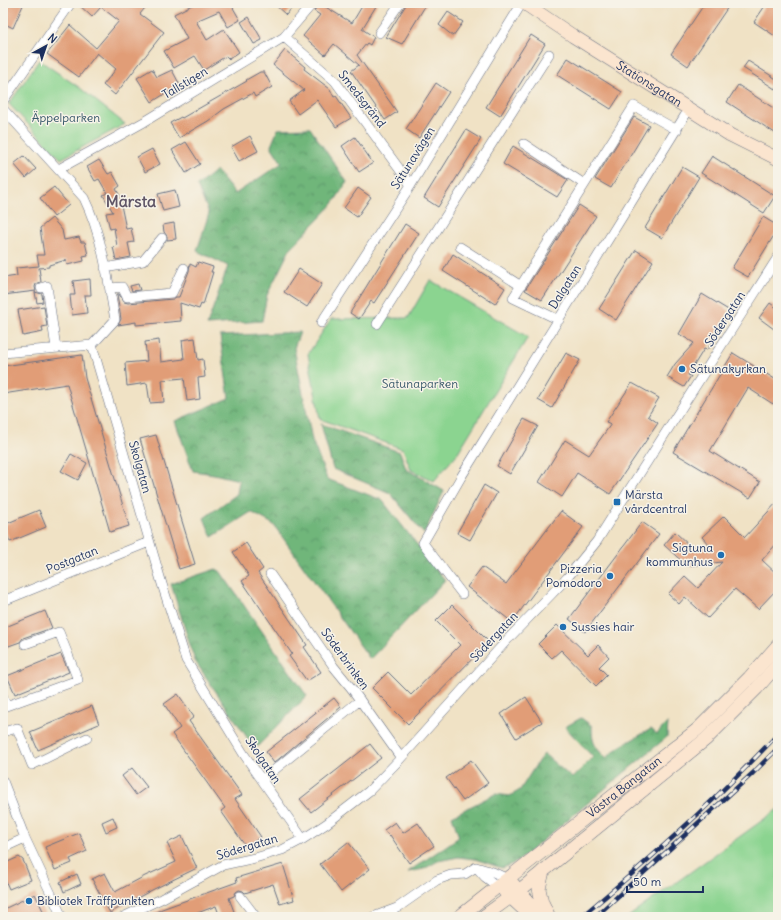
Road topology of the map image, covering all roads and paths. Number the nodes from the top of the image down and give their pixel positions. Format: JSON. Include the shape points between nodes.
{"nodes":[{"id":1,"x":71,"y":3,"type":"edge"},
{"id":2,"x":313,"y":3,"type":"edge"},
{"id":3,"x":400,"y":3,"type":"edge"},
{"id":4,"x":523,"y":3,"type":"edge"},
{"id":5,"x":379,"y":33,"type":"dead end"},
{"id":6,"x":284,"y":37,"type":"junction"},
{"id":7,"x":549,"y":54,"type":"dead end"},
{"id":8,"x":3,"y":101,"type":"edge"},
{"id":9,"x":3,"y":109,"type":"edge"},
{"id":10,"x":689,"y":109,"type":"junction"},
{"id":11,"x":677,"y":130,"type":"junction"},
{"id":12,"x":524,"y":144,"type":"dead end"},
{"id":13,"x":778,"y":159,"type":"edge"},
{"id":14,"x":59,"y":169,"type":"junction"},
{"id":15,"x":584,"y":184,"type":"junction"},
{"id":16,"x":411,"y":185,"type":"junction"},
{"id":17,"x":162,"y":238,"type":"dead end"},
{"id":18,"x":460,"y":246,"type":"dead end"},
{"id":19,"x":778,"y":257,"type":"edge"},
{"id":20,"x":106,"y":268,"type":"junction"},
{"id":21,"x":184,"y":268,"type":"dead end"},
{"id":22,"x":521,"y":286,"type":"junction"},
{"id":23,"x":41,"y":288,"type":"dead end"},
{"id":24,"x":110,"y":288,"type":"junction"},
{"id":25,"x":559,"y":320,"type":"junction"},
{"id":26,"x":321,"y":323,"type":"dead end"},
{"id":27,"x":377,"y":324,"type":"dead end"},
{"id":28,"x":92,"y":345,"type":"junction"},
{"id":29,"x":56,"y":348,"type":"junction"},
{"id":30,"x":3,"y":353,"type":"edge"},
{"id":31,"x":149,"y":542,"type":"junction"},
{"id":32,"x":270,"y":574,"type":"dead end"},
{"id":33,"x":462,"y":594,"type":"dead end"},
{"id":34,"x":3,"y":601,"type":"edge"},
{"id":35,"x":25,"y":644,"type":"dead end"},
{"id":36,"x":778,"y":645,"type":"edge"},
{"id":37,"x":778,"y":664,"type":"edge"},
{"id":38,"x":3,"y":697,"type":"edge"},
{"id":39,"x":360,"y":700,"type":"junction"},
{"id":40,"x":3,"y":732,"type":"edge"},
{"id":41,"x":87,"y":738,"type":"dead end"},
{"id":42,"x":401,"y":758,"type":"junction"},
{"id":43,"x":262,"y":780,"type":"junction"},
{"id":44,"x":3,"y":781,"type":"edge"},
{"id":45,"x":5,"y":794,"type":"edge"},
{"id":46,"x":25,"y":838,"type":"junction"},
{"id":47,"x":303,"y":840,"type":"junction"},
{"id":48,"x":3,"y":848,"type":"edge"},
{"id":49,"x":543,"y":871,"type":"junction"},
{"id":50,"x":502,"y":882,"type":"junction"},
{"id":51,"x":515,"y":893,"type":"junction"},
{"id":52,"x":240,"y":896,"type":"dead end"},
{"id":53,"x":536,"y":911,"type":"edge"},
{"id":54,"x":62,"y":917,"type":"edge"},
{"id":55,"x":123,"y":917,"type":"edge"},
{"id":56,"x":256,"y":917,"type":"edge"},
{"id":57,"x":373,"y":917,"type":"edge"},
{"id":58,"x":459,"y":917,"type":"edge"},
{"id":59,"x":483,"y":917,"type":"edge"},
{"id":60,"x":549,"y":917,"type":"edge"}],
"edges":[{"from":1,"to":8,"type":"street"},
{"from":2,"to":6,"type":"street","name":"Tallstigen"},
{"from":3,"to":5,"type":"street"},
{"from":4,"to":10,"type":"street","name":"Stationsgatan"},
{"from":4,"to":16,"type":"street","name":"Sätunavägen"},
{"from":6,"to":14,"type":"street","name":"Tallstigen","via":[[144,122]]},
{"from":6,"to":16,"type":"street","name":"Smedsgränd","via":[[336,81]]},
{"from":7,"to":27,"type":"street"},
{"from":9,"to":14,"type":"street"},
{"from":10,"to":11,"type":"street","name":"Dalgatan"},
{"from":10,"to":13,"type":"street","name":"Stationsgatan"},
{"from":11,"to":15,"type":"street","via":[[634,106]]},
{"from":11,"to":25,"type":"street","name":"Dalgatan"},
{"from":12,"to":15,"type":"street"},
{"from":14,"to":20,"type":"street","via":[[84,198],[92,214]]},
{"from":15,"to":22,"type":"street"},
{"from":16,"to":26,"type":"street","name":"Sätunavägen"},
{"from":17,"to":20,"type":"street","via":[[143,262]]},
{"from":18,"to":22,"type":"street"},
{"from":19,"to":42,"type":"street","name":"Södergatan","via":[[597,541],[567,578],[508,639]]},
{"from":20,"to":24,"type":"street"},
{"from":21,"to":24,"type":"street","via":[[172,293],[127,297],[122,287]]},
{"from":22,"to":25,"type":"street","via":[[513,298]]},
{"from":23,"to":29,"type":"street","via":[[47,286]]},
{"from":24,"to":28,"type":"street","via":[[115,320]]},
{"from":25,"to":33,"type":"street","name":"Dalgatan","via":[[423,543]]},
{"from":28,"to":29,"type":"street"},
{"from":28,"to":31,"type":"street","name":"Skolgatan"},
{"from":29,"to":30,"type":"street"},
{"from":31,"to":34,"type":"street","name":"Postgatan"},
{"from":31,"to":43,"type":"street","name":"Skolgatan","via":[[186,660]]},
{"from":32,"to":39,"type":"street","name":"Söderbrinken"},
{"from":35,"to":38,"type":"street","via":[[59,632],[78,680],[6,706]]},
{"from":36,"to":50,"type":"street","name":"Västra Bangatan","via":[[698,729]]},
{"from":37,"to":49,"type":"street","name":"Västra Bangatan","via":[[706,739]]},
{"from":39,"to":42,"type":"street","name":"Söderbrinken"},
{"from":39,"to":43,"type":"street"},
{"from":40,"to":41,"type":"street","via":[[17,728],[32,765]]},
{"from":42,"to":47,"type":"street","name":"Södergatan","via":[[369,791]]},
{"from":43,"to":47,"type":"street","name":"Skolgatan"},
{"from":44,"to":45,"type":"street"},
{"from":45,"to":46,"type":"street"},
{"from":46,"to":48,"type":"street"},
{"from":46,"to":54,"type":"street"},
{"from":47,"to":55,"type":"street","name":"Södergatan","via":[[282,850],[223,865]]},
{"from":49,"to":51,"type":"street","name":"Västra Bangatan"},
{"from":49,"to":53,"type":"street"},
{"from":50,"to":51,"type":"street"},
{"from":50,"to":57,"type":"street","via":[[486,877],[476,867],[465,874],[451,874],[437,880],[397,908]]},
{"from":50,"to":58,"type":"street","name":"Västra Bangatan"},
{"from":51,"to":53,"type":"street"},
{"from":51,"to":59,"type":"street","name":"Västra Bangatan"},
{"from":52,"to":56,"type":"street"},
{"from":53,"to":60,"type":"street"}]}
